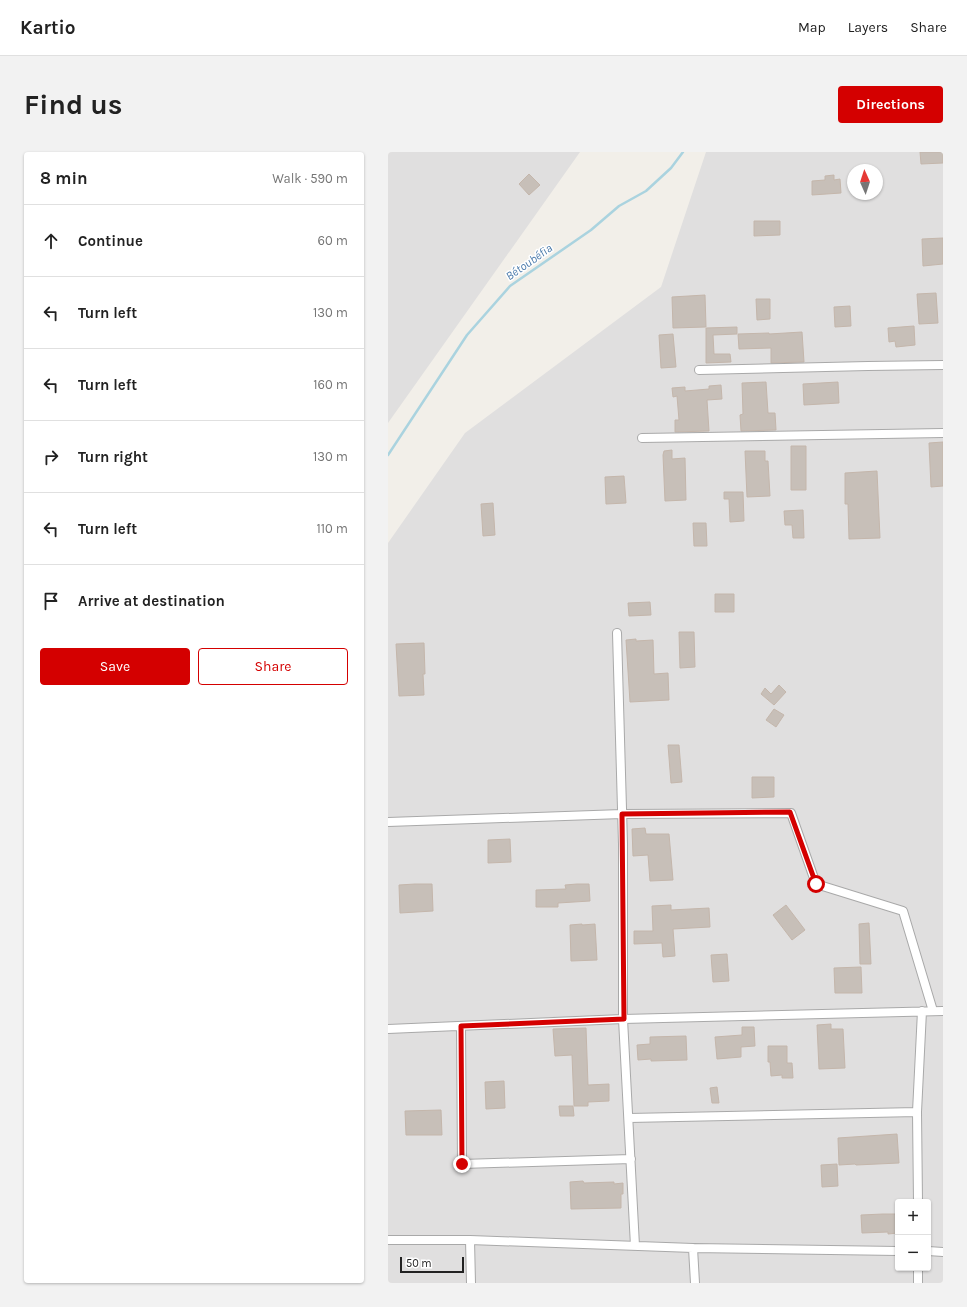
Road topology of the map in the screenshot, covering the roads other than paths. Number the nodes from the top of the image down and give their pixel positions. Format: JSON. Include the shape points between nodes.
{"nodes":[{"id":1,"x":943,"y":366,"type":"edge"},
{"id":2,"x":699,"y":370,"type":"dead end"},
{"id":3,"x":943,"y":433,"type":"edge"},
{"id":4,"x":642,"y":438,"type":"dead end"},
{"id":5,"x":617,"y":633,"type":"dead end"},
{"id":6,"x":622,"y":814,"type":"junction"},
{"id":7,"x":388,"y":822,"type":"edge"},
{"id":8,"x":933,"y":1011,"type":"junction"},
{"id":9,"x":943,"y":1011,"type":"edge"},
{"id":10,"x":922,"y":1012,"type":"junction"},
{"id":11,"x":624,"y":1019,"type":"junction"},
{"id":12,"x":461,"y":1026,"type":"junction"},
{"id":13,"x":388,"y":1029,"type":"edge"},
{"id":14,"x":917,"y":1112,"type":"junction"},
{"id":15,"x":629,"y":1118,"type":"junction"},
{"id":16,"x":631,"y":1159,"type":"junction"},
{"id":17,"x":918,"y":1199,"type":"edge"},
{"id":18,"x":388,"y":1240,"type":"edge"},
{"id":19,"x":470,"y":1240,"type":"junction"},
{"id":20,"x":635,"y":1246,"type":"junction"},
{"id":21,"x":693,"y":1248,"type":"junction"},
{"id":22,"x":895,"y":1251,"type":"edge"},
{"id":23,"x":931,"y":1251,"type":"edge"},
{"id":24,"x":943,"y":1252,"type":"edge"},
{"id":25,"x":918,"y":1271,"type":"edge"},
{"id":26,"x":471,"y":1283,"type":"edge"},
{"id":27,"x":694,"y":1283,"type":"edge"},
{"id":28,"x":918,"y":1283,"type":"edge"}],
"edges":[{"from":1,"to":2,"type":"street"},
{"from":3,"to":4,"type":"street"},
{"from":5,"to":6,"type":"street"},
{"from":6,"to":7,"type":"street"},
{"from":6,"to":8,"type":"street","via":[[790,812],[816,884],[902,911]]},
{"from":6,"to":11,"type":"street"},
{"from":8,"to":9,"type":"street"},
{"from":8,"to":10,"type":"street"},
{"from":10,"to":11,"type":"street"},
{"from":10,"to":14,"type":"street"},
{"from":11,"to":12,"type":"street"},
{"from":11,"to":15,"type":"street"},
{"from":12,"to":13,"type":"street"},
{"from":12,"to":16,"type":"street","via":[[462,1164]]},
{"from":14,"to":15,"type":"street"},
{"from":14,"to":17,"type":"street"},
{"from":15,"to":16,"type":"street"},
{"from":16,"to":20,"type":"street"},
{"from":18,"to":19,"type":"street"},
{"from":19,"to":20,"type":"street"},
{"from":19,"to":26,"type":"street"},
{"from":20,"to":21,"type":"street"},
{"from":21,"to":22,"type":"street"},
{"from":21,"to":27,"type":"street"},
{"from":23,"to":24,"type":"street"},
{"from":25,"to":28,"type":"street"}]}
